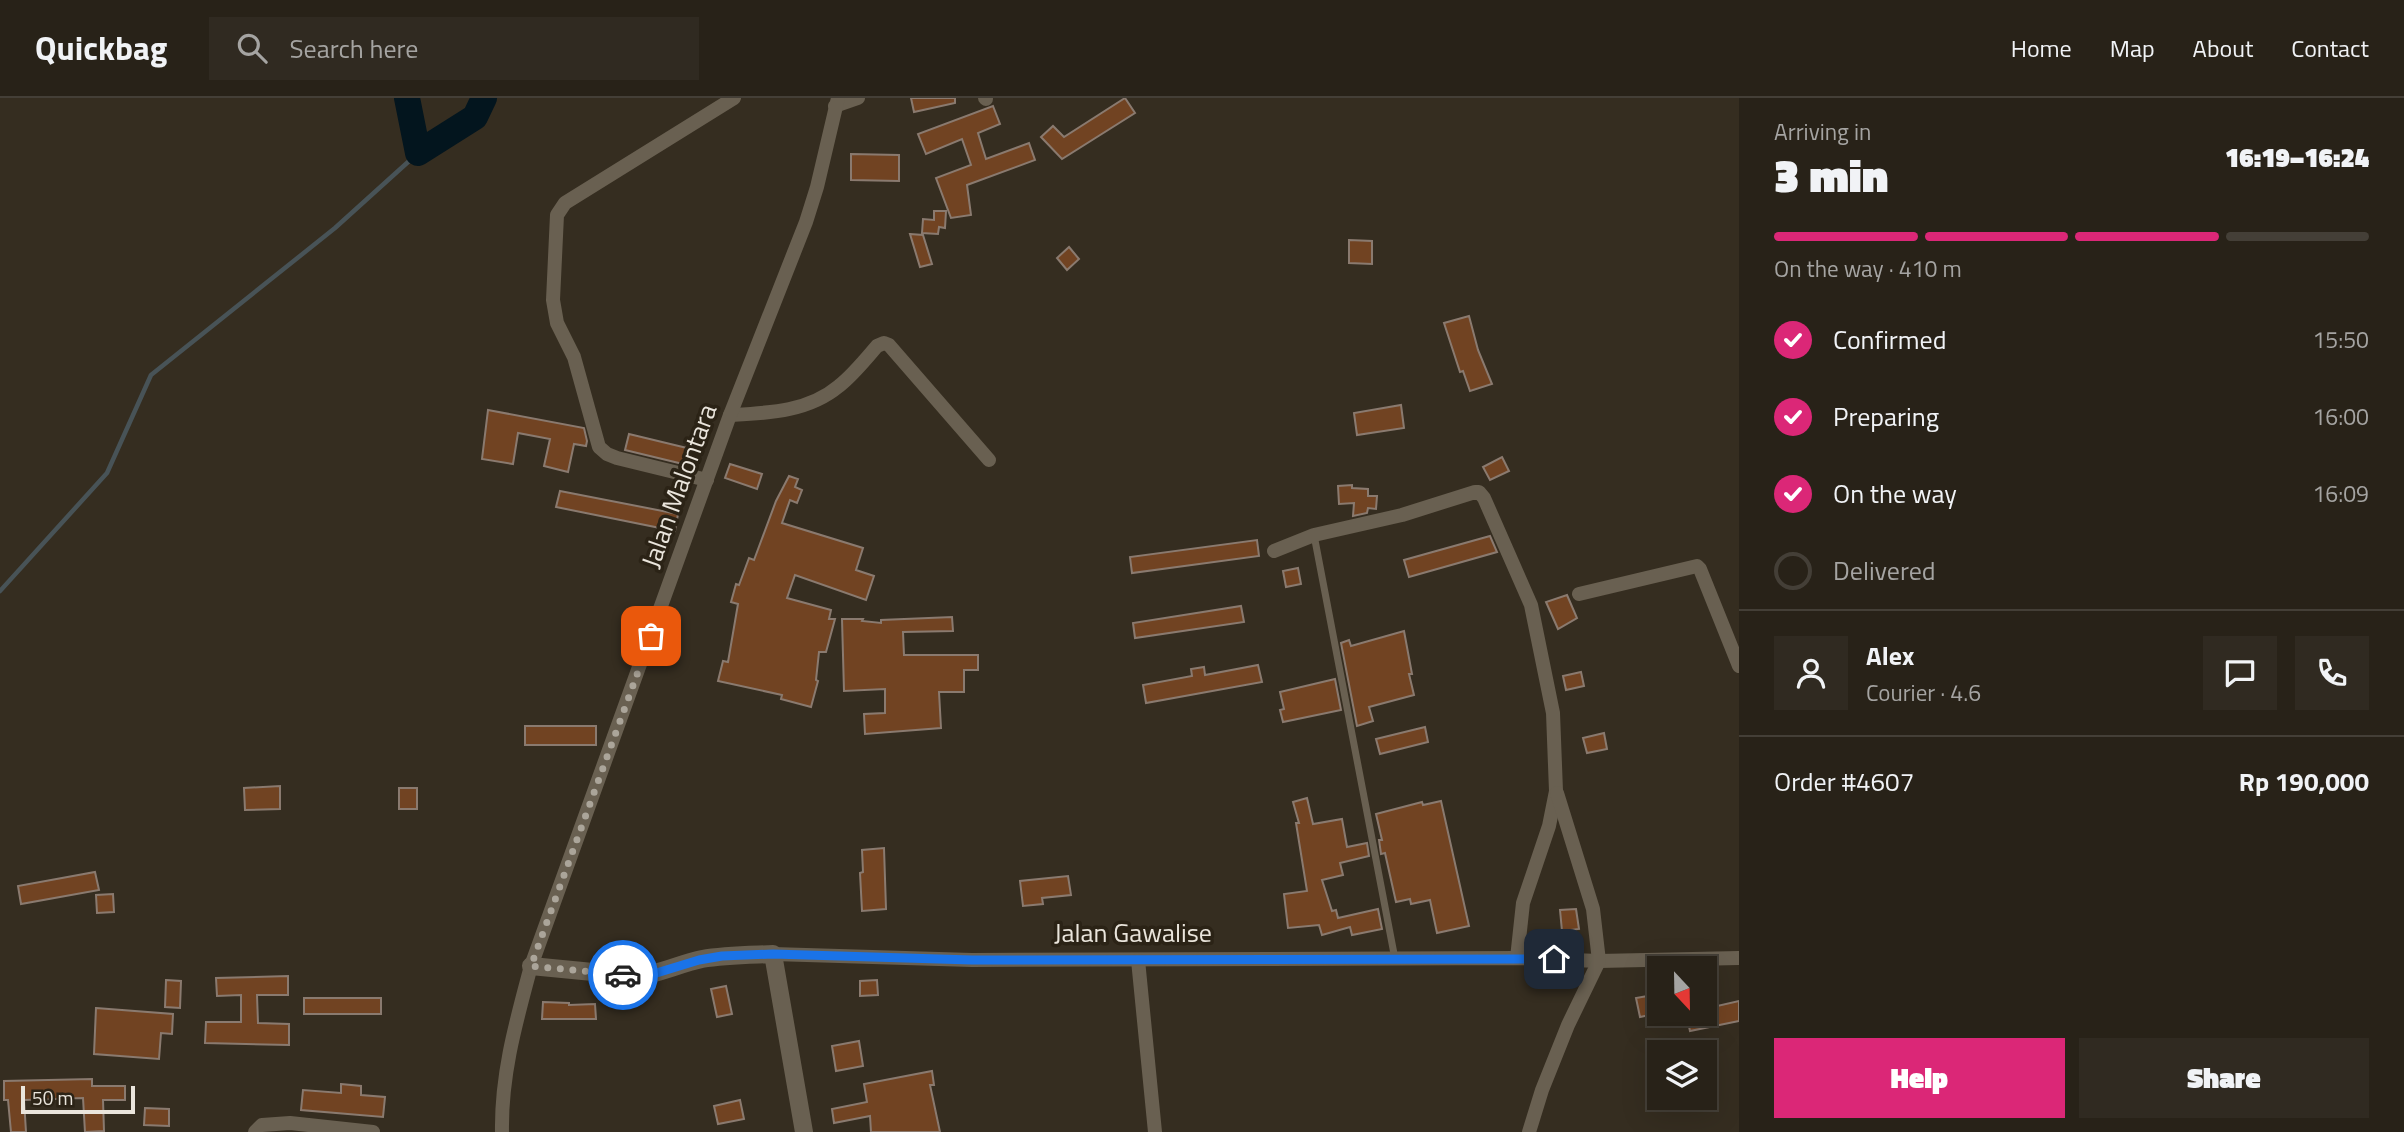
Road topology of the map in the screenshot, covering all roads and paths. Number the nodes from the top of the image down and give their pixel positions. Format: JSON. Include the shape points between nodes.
{"nodes":[{"id":1,"x":734,"y":98,"type":"edge"},
{"id":2,"x":858,"y":98,"type":"edge"},
{"id":3,"x":837,"y":102,"type":"edge"},
{"id":4,"x":730,"y":415,"type":"junction"},
{"id":5,"x":989,"y":460,"type":"dead end"},
{"id":6,"x":706,"y":480,"type":"junction"},
{"id":7,"x":1314,"y":535,"type":"junction"},
{"id":8,"x":1274,"y":551,"type":"dead end"},
{"id":9,"x":1579,"y":594,"type":"dead end"},
{"id":10,"x":1739,"y":666,"type":"edge"},
{"id":11,"x":1556,"y":791,"type":"junction"},
{"id":12,"x":773,"y":954,"type":"junction"},
{"id":13,"x":1517,"y":958,"type":"junction"},
{"id":14,"x":1739,"y":958,"type":"edge"},
{"id":15,"x":1138,"y":960,"type":"junction"},
{"id":16,"x":1395,"y":960,"type":"junction"},
{"id":17,"x":1599,"y":961,"type":"junction"},
{"id":18,"x":531,"y":966,"type":"junction"},
{"id":19,"x":255,"y":1132,"type":"edge"},
{"id":20,"x":373,"y":1132,"type":"edge"},
{"id":21,"x":502,"y":1132,"type":"edge"},
{"id":22,"x":804,"y":1132,"type":"edge"},
{"id":23,"x":1155,"y":1132,"type":"edge"},
{"id":24,"x":1529,"y":1132,"type":"edge"}],
"edges":[{"from":1,"to":6,"type":"street","via":[[565,203],[557,215],[553,300],[557,323],[574,357],[599,447],[617,458]]},
{"from":2,"to":3,"type":"street"},
{"from":3,"to":4,"type":"street","name":"Jalan Malontara","via":[[806,222]]},
{"from":4,"to":5,"type":"street","via":[[784,412],[822,396],[841,385],[884,343]]},
{"from":4,"to":6,"type":"street","name":"Jalan Malontara"},
{"from":6,"to":18,"type":"street","name":"Jalan Malontara"},
{"from":7,"to":8,"type":"street"},
{"from":7,"to":11,"type":"street","via":[[1475,492],[1482,495],[1536,621],[1553,713]]},
{"from":7,"to":16,"type":"lane"},
{"from":9,"to":10,"type":"street","via":[[1696,566]]},
{"from":11,"to":13,"type":"street","via":[[1523,903]]},
{"from":11,"to":17,"type":"street","via":[[1593,909]]},
{"from":12,"to":15,"type":"street","name":"Jalan Gawalise"},
{"from":12,"to":18,"type":"street","name":"Jalan Gawalise","via":[[722,956],[634,976]]},
{"from":12,"to":22,"type":"street"},
{"from":13,"to":16,"type":"street","name":"Jalan Gawalise"},
{"from":13,"to":17,"type":"street","name":"Jalan Gawalise"},
{"from":14,"to":17,"type":"street","name":"Jalan Gawalise"},
{"from":15,"to":16,"type":"street","name":"Jalan Gawalise"},
{"from":15,"to":23,"type":"street"},
{"from":17,"to":24,"type":"street","via":[[1568,1026]]},
{"from":18,"to":21,"type":"street","name":"Jalan Malontara","via":[[503,1082]]},
{"from":19,"to":20,"type":"street","via":[[262,1125],[290,1123]]}]}
